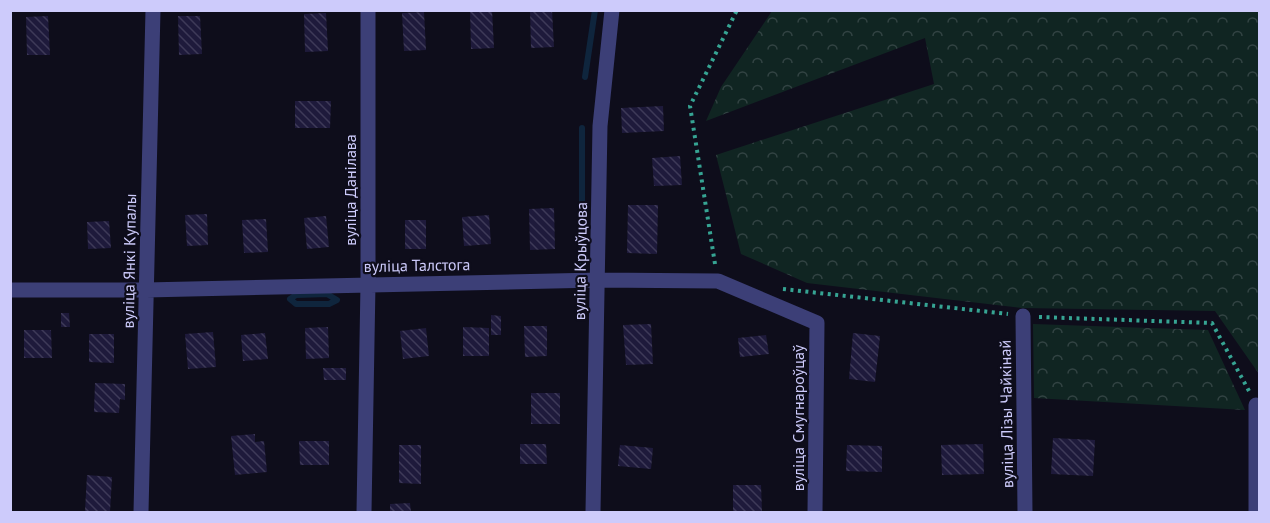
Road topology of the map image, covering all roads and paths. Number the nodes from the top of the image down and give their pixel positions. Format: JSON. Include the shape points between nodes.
{"nodes":[{"id":1,"x":153,"y":10,"type":"edge"},
{"id":2,"x":368,"y":10,"type":"edge"},
{"id":3,"x":612,"y":10,"type":"edge"},
{"id":4,"x":736,"y":10,"type":"edge"},
{"id":5,"x":598,"y":280,"type":"junction"},
{"id":6,"x":718,"y":281,"type":"junction"},
{"id":7,"x":368,"y":284,"type":"junction"},
{"id":8,"x":10,"y":290,"type":"edge"},
{"id":9,"x":146,"y":290,"type":"junction"},
{"id":10,"x":1023,"y":316,"type":"dead end"},
{"id":11,"x":816,"y":323,"type":"joint"},
{"id":12,"x":1256,"y":405,"type":"dead end"},
{"id":13,"x":141,"y":513,"type":"edge"},
{"id":14,"x":364,"y":513,"type":"edge"},
{"id":15,"x":593,"y":513,"type":"edge"},
{"id":16,"x":815,"y":513,"type":"edge"},
{"id":17,"x":1025,"y":513,"type":"edge"},
{"id":18,"x":1256,"y":513,"type":"edge"}],
"edges":[{"from":1,"to":9,"type":"street","name":"вуліца Янкі Купалы"},
{"from":2,"to":7,"type":"street","name":"вуліца Данілава"},
{"from":3,"to":5,"type":"street","name":"вуліца Крыўцова","via":[[600,126]]},
{"from":4,"to":6,"type":"path","via":[[690,106]]},
{"from":5,"to":6,"type":"street","name":"вуліца Талстога"},
{"from":5,"to":7,"type":"street","name":"вуліца Талстога"},
{"from":5,"to":15,"type":"street","name":"вуліца Крыўцова"},
{"from":6,"to":11,"type":"street","name":"вуліца Талстога"},
{"from":7,"to":9,"type":"street","name":"вуліца Талстога"},
{"from":7,"to":14,"type":"street","name":"вуліца Данілава"},
{"from":8,"to":9,"type":"street","name":"вуліца Талстога"},
{"from":9,"to":13,"type":"street","name":"вуліца Янкі Купалы"},
{"from":10,"to":17,"type":"street","name":"вуліца Лізы Чайкінай"},
{"from":11,"to":16,"type":"street","name":"вуліца Смугнароўцаў"},
{"from":12,"to":18,"type":"street"}]}
